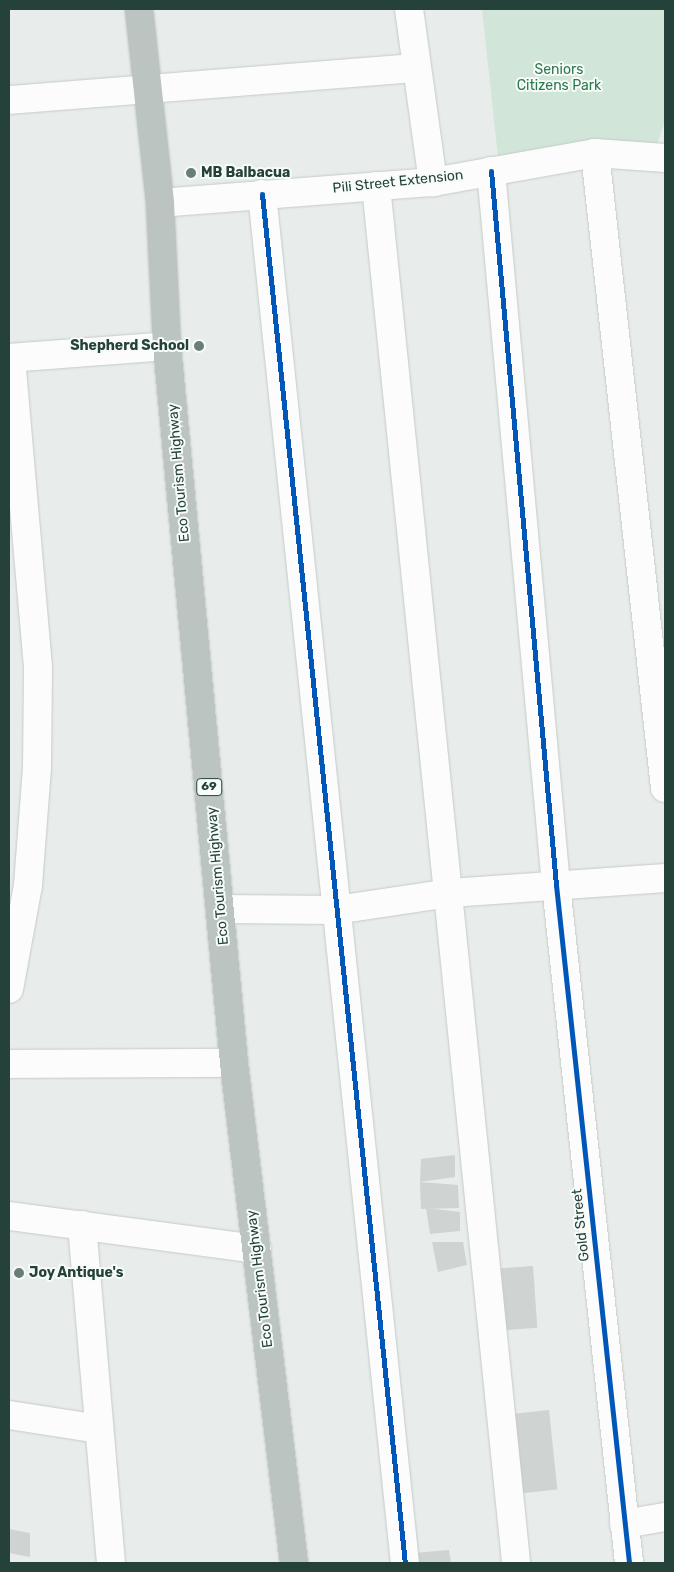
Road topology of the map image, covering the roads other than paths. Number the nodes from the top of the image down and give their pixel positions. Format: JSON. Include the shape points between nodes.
{"nodes":[{"id":1,"x":139,"y":9,"type":"edge"},
{"id":2,"x":409,"y":9,"type":"edge"},
{"id":3,"x":417,"y":68,"type":"junction"},
{"id":4,"x":148,"y":89,"type":"junction"},
{"id":5,"x":9,"y":100,"type":"edge"},
{"id":6,"x":595,"y":153,"type":"junction"},
{"id":7,"x":665,"y":158,"type":"edge"},
{"id":8,"x":492,"y":171,"type":"junction"},
{"id":9,"x":433,"y":182,"type":"junction"},
{"id":10,"x":376,"y":186,"type":"junction"},
{"id":11,"x":262,"y":194,"type":"junction"},
{"id":12,"x":160,"y":203,"type":"junction"},
{"id":13,"x":167,"y":346,"type":"junction"},
{"id":14,"x":10,"y":358,"type":"edge"},
{"id":15,"x":665,"y":788,"type":"edge"},
{"id":16,"x":665,"y":878,"type":"edge"},
{"id":17,"x":556,"y":885,"type":"junction"},
{"id":18,"x":450,"y":893,"type":"junction"},
{"id":19,"x":221,"y":909,"type":"junction"},
{"id":20,"x":336,"y":910,"type":"junction"},
{"id":21,"x":9,"y":989,"type":"edge"},
{"id":22,"x":234,"y":1063,"type":"junction"},
{"id":23,"x":9,"y":1064,"type":"edge"},
{"id":24,"x":9,"y":1216,"type":"edge"},
{"id":25,"x":82,"y":1226,"type":"junction"},
{"id":26,"x":257,"y":1249,"type":"junction"},
{"id":27,"x":9,"y":1415,"type":"edge"},
{"id":28,"x":99,"y":1429,"type":"junction"},
{"id":29,"x":665,"y":1517,"type":"edge"},
{"id":30,"x":624,"y":1524,"type":"junction"},
{"id":31,"x":111,"y":1563,"type":"edge"},
{"id":32,"x":294,"y":1563,"type":"edge"},
{"id":33,"x":405,"y":1563,"type":"edge"},
{"id":34,"x":516,"y":1563,"type":"edge"},
{"id":35,"x":628,"y":1563,"type":"edge"}],
"edges":[{"from":1,"to":4,"type":"highway","name":"Eco Tourism Highway","number":"69"},
{"from":2,"to":3,"type":"street"},
{"from":3,"to":4,"type":"street"},
{"from":3,"to":9,"type":"street"},
{"from":4,"to":5,"type":"street"},
{"from":4,"to":12,"type":"highway","name":"Eco Tourism Highway","number":"69"},
{"from":6,"to":7,"type":"street","name":"Pili Street Extension"},
{"from":6,"to":8,"type":"street","name":"Pili Street Extension"},
{"from":6,"to":15,"type":"street"},
{"from":8,"to":9,"type":"street","name":"Pili Street Extension"},
{"from":8,"to":17,"type":"street","name":"Gold Street"},
{"from":9,"to":10,"type":"street","name":"Pili Street Extension"},
{"from":10,"to":11,"type":"street","name":"Pili Street Extension"},
{"from":10,"to":18,"type":"street"},
{"from":11,"to":12,"type":"street","name":"Pili Street Extension"},
{"from":11,"to":20,"type":"street"},
{"from":12,"to":13,"type":"highway","name":"Eco Tourism Highway","number":"69"},
{"from":13,"to":14,"type":"street"},
{"from":13,"to":19,"type":"highway","name":"Eco Tourism Highway","number":"69"},
{"from":14,"to":21,"type":"street","via":[[38,667],[38,766],[28,885]]},
{"from":16,"to":17,"type":"street"},
{"from":17,"to":18,"type":"street"},
{"from":17,"to":30,"type":"street","name":"Gold Street"},
{"from":18,"to":20,"type":"street"},
{"from":18,"to":34,"type":"street"},
{"from":19,"to":20,"type":"street"},
{"from":19,"to":22,"type":"highway","name":"Eco Tourism Highway","number":"69"},
{"from":20,"to":33,"type":"street"},
{"from":22,"to":23,"type":"street"},
{"from":22,"to":26,"type":"highway","name":"Eco Tourism Highway","number":"69"},
{"from":24,"to":25,"type":"street"},
{"from":25,"to":26,"type":"street"},
{"from":25,"to":28,"type":"street"},
{"from":26,"to":32,"type":"highway","name":"Eco Tourism Highway","number":"69"},
{"from":27,"to":28,"type":"street"},
{"from":28,"to":31,"type":"street"},
{"from":29,"to":30,"type":"street"},
{"from":30,"to":35,"type":"street","name":"Gold Street"}]}
